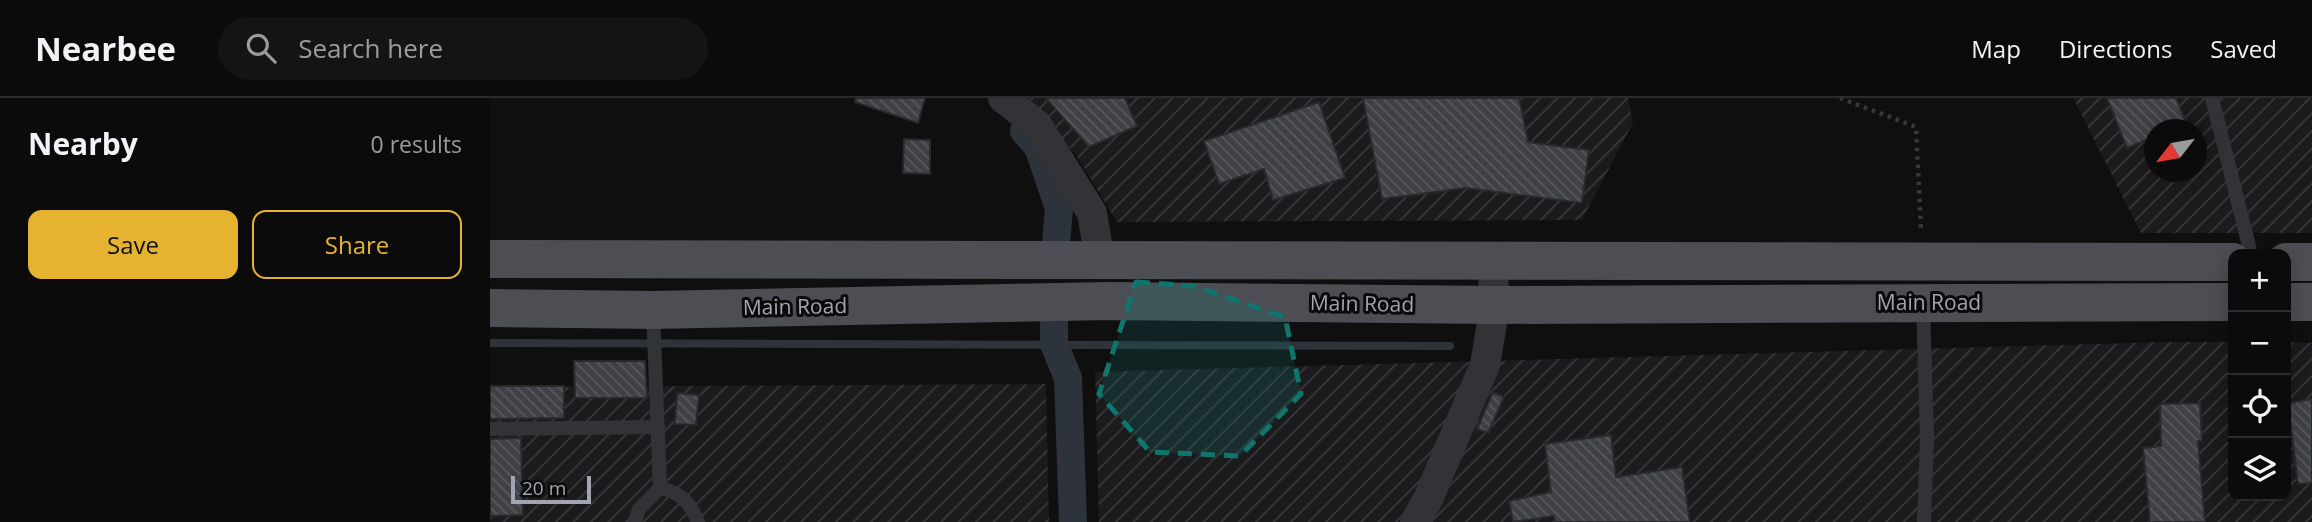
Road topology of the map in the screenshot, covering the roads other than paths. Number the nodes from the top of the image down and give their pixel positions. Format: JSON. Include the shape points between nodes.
{"nodes":[{"id":1,"x":1003,"y":98,"type":"edge"},
{"id":2,"x":2212,"y":98,"type":"edge"},
{"id":3,"x":2250,"y":249,"type":"edge"},
{"id":4,"x":490,"y":259,"type":"edge"},
{"id":5,"x":1100,"y":260,"type":"junction"},
{"id":6,"x":1492,"y":261,"type":"junction"},
{"id":7,"x":2228,"y":262,"type":"edge"},
{"id":8,"x":2291,"y":262,"type":"edge"},
{"id":9,"x":2312,"y":262,"type":"edge"},
{"id":10,"x":2228,"y":302,"type":"edge"},
{"id":11,"x":2291,"y":302,"type":"edge"},
{"id":12,"x":2312,"y":302,"type":"edge"},
{"id":13,"x":1923,"y":303,"type":"junction"},
{"id":14,"x":1495,"y":305,"type":"junction"},
{"id":15,"x":490,"y":308,"type":"edge"},
{"id":16,"x":654,"y":320,"type":"junction"},
{"id":17,"x":658,"y":427,"type":"junction"},
{"id":18,"x":490,"y":429,"type":"edge"},
{"id":19,"x":660,"y":488,"type":"junction"},
{"id":20,"x":635,"y":522,"type":"edge"},
{"id":21,"x":698,"y":522,"type":"edge"},
{"id":22,"x":1415,"y":522,"type":"edge"},
{"id":23,"x":1924,"y":522,"type":"edge"}],
"edges":[{"from":1,"to":5,"type":"street","via":[[1037,125],[1092,213]]},
{"from":2,"to":3,"type":"lane"},
{"from":4,"to":5,"type":"main road","name":"Main Road"},
{"from":5,"to":6,"type":"main road","name":"Main Road"},
{"from":6,"to":7,"type":"main road","name":"Main Road"},
{"from":6,"to":14,"type":"street"},
{"from":8,"to":9,"type":"main road"},
{"from":10,"to":13,"type":"main road","name":"Main Road"},
{"from":11,"to":12,"type":"main road"},
{"from":13,"to":14,"type":"main road","name":"Main Road"},
{"from":13,"to":23,"type":"lane"},
{"from":14,"to":16,"type":"main road","name":"Main Road","via":[[1110,301]]},
{"from":14,"to":22,"type":"street","via":[[1485,365]]},
{"from":15,"to":16,"type":"main road","name":"Main Road"},
{"from":16,"to":17,"type":"lane"},
{"from":17,"to":18,"type":"lane"},
{"from":17,"to":19,"type":"lane"},
{"from":19,"to":20,"type":"lane","via":[[639,509]]},
{"from":19,"to":21,"type":"lane","via":[[674,491],[692,506]]}]}
